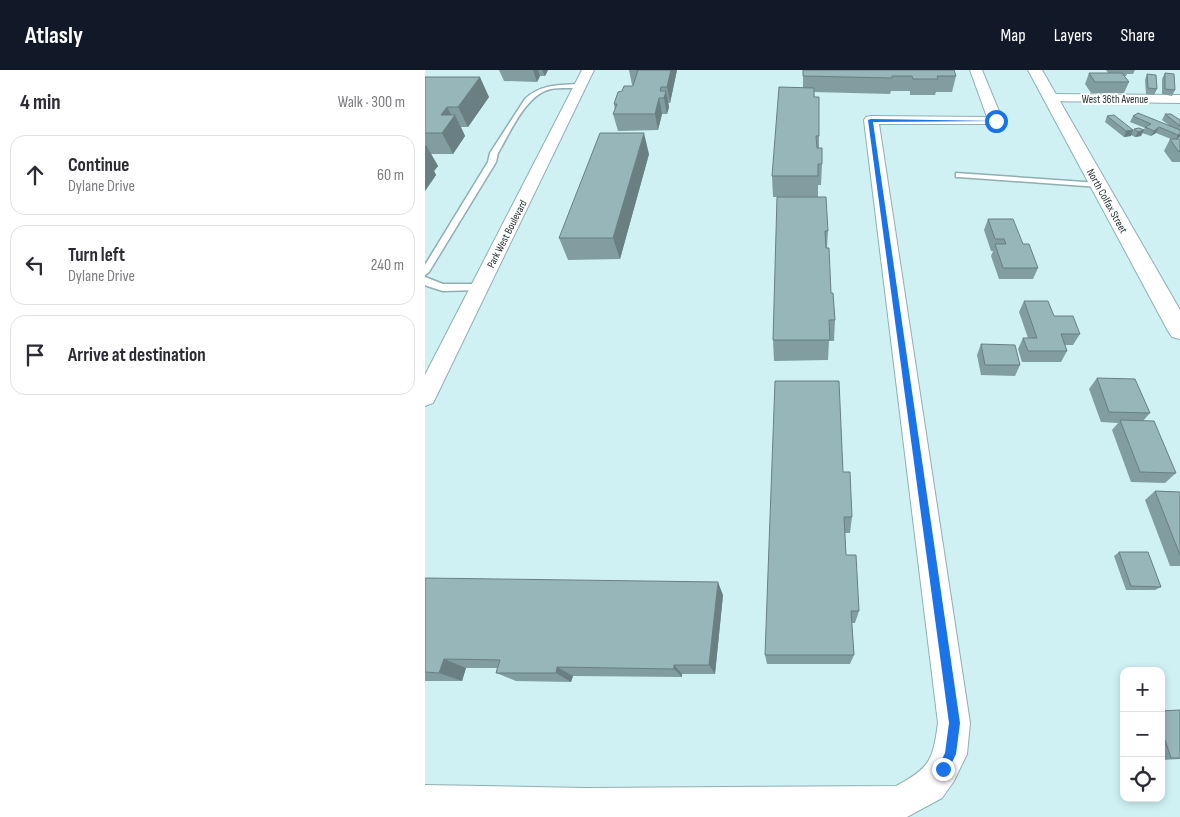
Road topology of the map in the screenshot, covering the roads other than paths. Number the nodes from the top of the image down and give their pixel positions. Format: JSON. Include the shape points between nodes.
{"nodes":[{"id":1,"x":588,"y":70,"type":"edge"},
{"id":2,"x":976,"y":70,"type":"edge"},
{"id":3,"x":1035,"y":70,"type":"edge"},
{"id":4,"x":580,"y":86,"type":"junction"},
{"id":5,"x":1180,"y":99,"type":"edge"},
{"id":6,"x":1062,"y":108,"type":"junction"},
{"id":7,"x":959,"y":175,"type":"dead end"},
{"id":8,"x":1099,"y":185,"type":"junction"},
{"id":9,"x":425,"y":272,"type":"edge"},
{"id":10,"x":425,"y":280,"type":"edge"},
{"id":11,"x":480,"y":287,"type":"junction"},
{"id":12,"x":1180,"y":331,"type":"edge"},
{"id":13,"x":425,"y":397,"type":"edge"},
{"id":14,"x":425,"y":802,"type":"edge"},
{"id":15,"x":586,"y":811,"type":"edge"}],
"edges":[{"from":1,"to":4,"type":"street","name":"Park West Boulevard"},
{"from":2,"to":15,"type":"street","via":[[996,121],[871,120],[955,723],[950,754],[943,769],[930,786],[899,803]]},
{"from":3,"to":6,"type":"street","name":"North Colfax Street"},
{"from":4,"to":9,"type":"lane","via":[[544,88],[527,100]]},
{"from":4,"to":11,"type":"street","name":"Park West Boulevard"},
{"from":5,"to":6,"type":"street","name":"West 36th Avenue"},
{"from":6,"to":8,"type":"street","name":"North Colfax Street"},
{"from":7,"to":8,"type":"lane"},
{"from":8,"to":12,"type":"street","name":"North Colfax Street"},
{"from":10,"to":11,"type":"lane","via":[[439,286]]},
{"from":11,"to":13,"type":"street","name":"Park West Boulevard"},
{"from":14,"to":15,"type":"street"}]}
